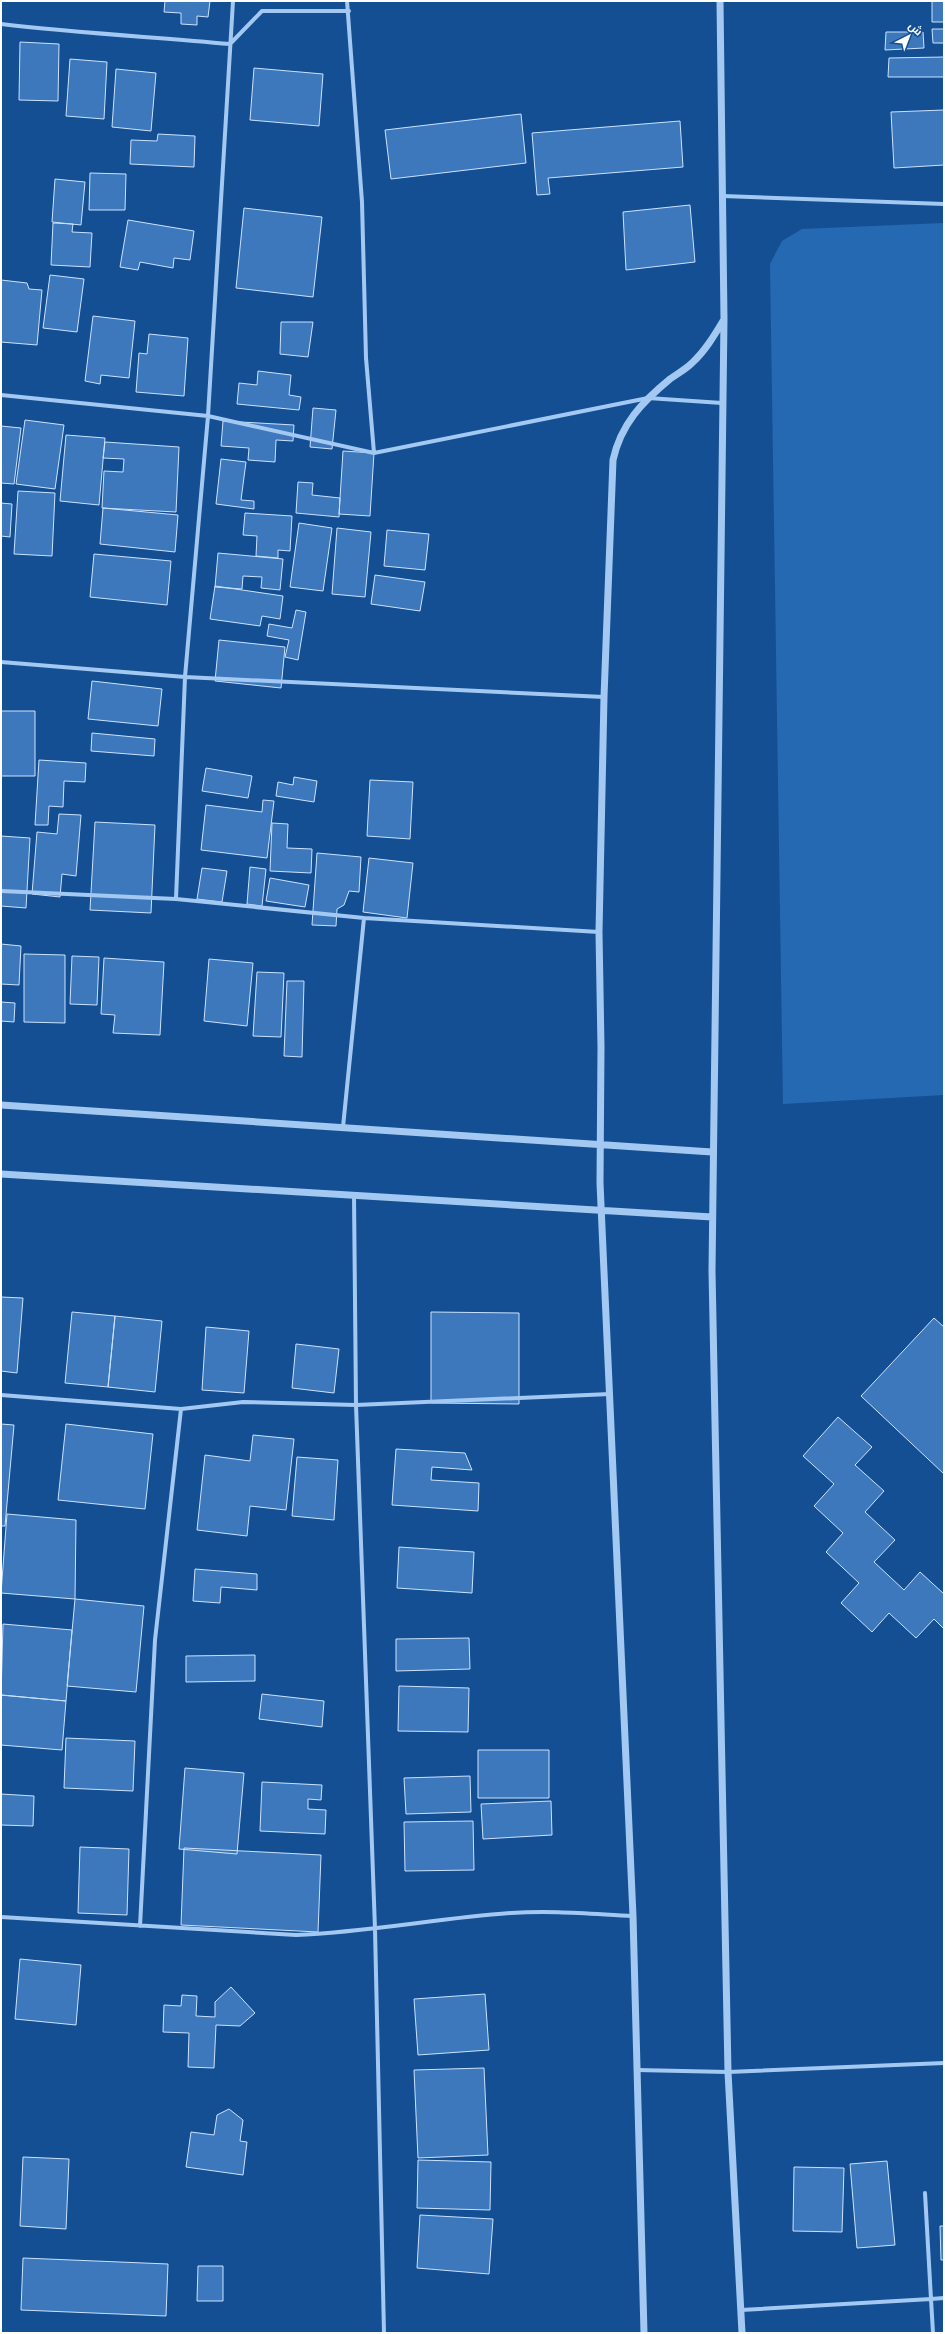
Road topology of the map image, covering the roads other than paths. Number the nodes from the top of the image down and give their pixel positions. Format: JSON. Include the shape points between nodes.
{"nodes":[{"id":1,"x":233,"y":1,"type":"edge"},
{"id":2,"x":347,"y":1,"type":"edge"},
{"id":3,"x":720,"y":1,"type":"edge"},
{"id":4,"x":348,"y":11,"type":"junction"},
{"id":5,"x":1,"y":24,"type":"edge"},
{"id":6,"x":230,"y":44,"type":"junction"},
{"id":7,"x":723,"y":196,"type":"junction"},
{"id":8,"x":944,"y":204,"type":"edge"},
{"id":9,"x":724,"y":319,"type":"junction"},
{"id":10,"x":1,"y":395,"type":"edge"},
{"id":11,"x":648,"y":398,"type":"junction"},
{"id":12,"x":722,"y":403,"type":"junction"},
{"id":13,"x":208,"y":416,"type":"junction"},
{"id":14,"x":374,"y":453,"type":"junction"},
{"id":15,"x":1,"y":662,"type":"edge"},
{"id":16,"x":185,"y":677,"type":"junction"},
{"id":17,"x":604,"y":697,"type":"junction"},
{"id":18,"x":1,"y":891,"type":"edge"},
{"id":19,"x":176,"y":899,"type":"junction"},
{"id":20,"x":364,"y":918,"type":"junction"},
{"id":21,"x":598,"y":932,"type":"junction"},
{"id":22,"x":1,"y":1105,"type":"edge"},
{"id":23,"x":343,"y":1127,"type":"junction"},
{"id":24,"x":602,"y":1144,"type":"junction"},
{"id":25,"x":712,"y":1152,"type":"junction"},
{"id":26,"x":1,"y":1174,"type":"edge"},
{"id":27,"x":354,"y":1195,"type":"junction"},
{"id":28,"x":601,"y":1210,"type":"junction"},
{"id":29,"x":712,"y":1217,"type":"junction"},
{"id":30,"x":610,"y":1394,"type":"junction"},
{"id":31,"x":1,"y":1395,"type":"edge"},
{"id":32,"x":356,"y":1405,"type":"junction"},
{"id":33,"x":181,"y":1409,"type":"junction"},
{"id":34,"x":633,"y":1916,"type":"junction"},
{"id":35,"x":1,"y":1917,"type":"edge"},
{"id":36,"x":140,"y":1926,"type":"junction"},
{"id":37,"x":375,"y":1929,"type":"junction"},
{"id":38,"x":944,"y":2063,"type":"edge"},
{"id":39,"x":637,"y":2070,"type":"junction"},
{"id":40,"x":728,"y":2072,"type":"junction"},
{"id":41,"x":925,"y":2193,"type":"dead end"},
{"id":42,"x":944,"y":2298,"type":"edge"},
{"id":43,"x":931,"y":2299,"type":"junction"},
{"id":44,"x":741,"y":2310,"type":"junction"},
{"id":45,"x":384,"y":2333,"type":"edge"},
{"id":46,"x":644,"y":2333,"type":"edge"},
{"id":47,"x":742,"y":2333,"type":"edge"},
{"id":48,"x":932,"y":2333,"type":"edge"}],
"edges":[{"from":1,"to":6,"type":"street"},
{"from":2,"to":4,"type":"street"},
{"from":3,"to":7,"type":"street"},
{"from":4,"to":6,"type":"street","via":[[262,11]]},
{"from":4,"to":14,"type":"street","via":[[362,202],[366,358]]},
{"from":5,"to":6,"type":"street","via":[[80,33]]},
{"from":6,"to":13,"type":"street"},
{"from":7,"to":8,"type":"street"},
{"from":7,"to":9,"type":"street"},
{"from":9,"to":11,"type":"street","via":[[709,344],[692,363]]},
{"from":9,"to":12,"type":"street"},
{"from":10,"to":13,"type":"street"},
{"from":11,"to":12,"type":"street"},
{"from":11,"to":14,"type":"street"},
{"from":11,"to":17,"type":"street","via":[[618,440],[613,460]]},
{"from":12,"to":25,"type":"street"},
{"from":13,"to":14,"type":"street"},
{"from":13,"to":16,"type":"street"},
{"from":15,"to":16,"type":"street"},
{"from":16,"to":17,"type":"street"},
{"from":16,"to":19,"type":"street"},
{"from":17,"to":21,"type":"street"},
{"from":18,"to":19,"type":"street"},
{"from":19,"to":20,"type":"street"},
{"from":20,"to":21,"type":"street"},
{"from":20,"to":23,"type":"street"},
{"from":21,"to":24,"type":"street"},
{"from":22,"to":23,"type":"street"},
{"from":23,"to":24,"type":"street"},
{"from":24,"to":25,"type":"street"},
{"from":24,"to":28,"type":"street"},
{"from":25,"to":29,"type":"street"},
{"from":26,"to":27,"type":"street"},
{"from":27,"to":28,"type":"street"},
{"from":27,"to":32,"type":"street"},
{"from":28,"to":29,"type":"street"},
{"from":28,"to":30,"type":"street"},
{"from":29,"to":40,"type":"street"},
{"from":30,"to":32,"type":"street"},
{"from":30,"to":34,"type":"street"},
{"from":31,"to":33,"type":"street"},
{"from":32,"to":33,"type":"street","via":[[243,1402]]},
{"from":32,"to":37,"type":"street"},
{"from":33,"to":36,"type":"street","via":[[155,1640]]},
{"from":34,"to":37,"type":"street","via":[[554,1912],[512,1913]]},
{"from":34,"to":39,"type":"street"},
{"from":35,"to":36,"type":"street"},
{"from":36,"to":37,"type":"street","via":[[296,1935]]},
{"from":37,"to":45,"type":"street"},
{"from":38,"to":40,"type":"street"},
{"from":39,"to":40,"type":"street"},
{"from":39,"to":46,"type":"street"},
{"from":40,"to":44,"type":"street"},
{"from":41,"to":43,"type":"street"},
{"from":42,"to":43,"type":"street"},
{"from":43,"to":44,"type":"street"},
{"from":43,"to":48,"type":"street"},
{"from":44,"to":47,"type":"street"}]}
